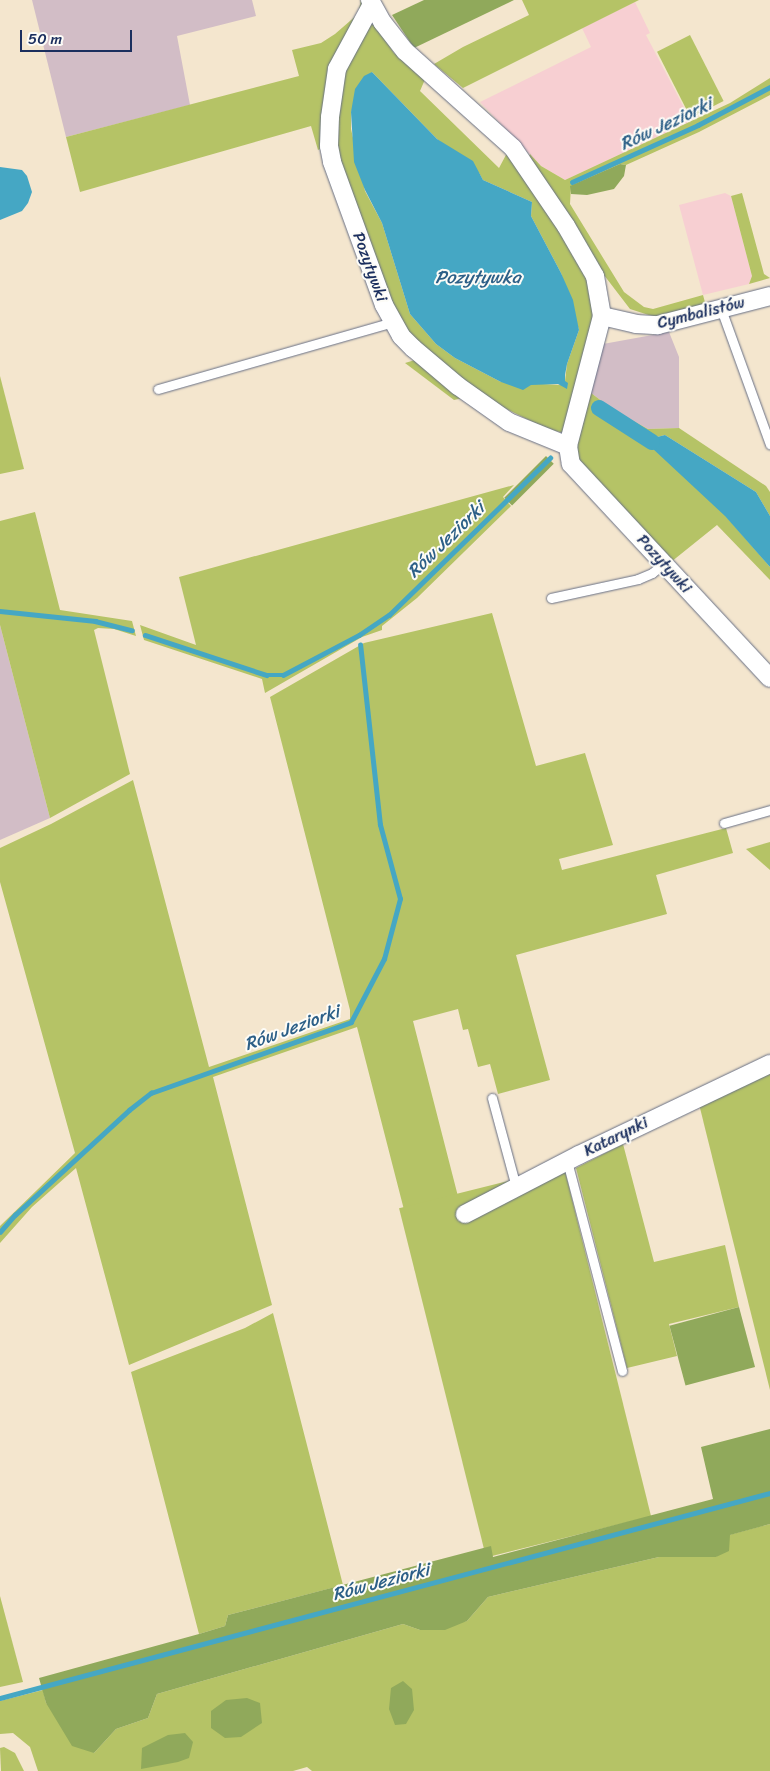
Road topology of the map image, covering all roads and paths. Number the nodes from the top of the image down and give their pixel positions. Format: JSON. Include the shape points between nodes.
{"nodes":[{"id":1,"x":370,"y":3,"type":"edge"},
{"id":2,"x":770,"y":296,"type":"edge"},
{"id":3,"x":721,"y":309,"type":"junction"},
{"id":4,"x":602,"y":316,"type":"junction"},
{"id":5,"x":393,"y":322,"type":"junction"},
{"id":6,"x":158,"y":389,"type":"dead end"},
{"id":7,"x":770,"y":444,"type":"edge"},
{"id":8,"x":568,"y":446,"type":"junction"},
{"id":9,"x":663,"y":564,"type":"junction"},
{"id":10,"x":551,"y":598,"type":"dead end"},
{"id":11,"x":770,"y":678,"type":"edge"},
{"id":12,"x":770,"y":810,"type":"edge"},
{"id":13,"x":724,"y":823,"type":"dead end"},
{"id":14,"x":770,"y":1064,"type":"edge"},
{"id":15,"x":492,"y":1098,"type":"dead end"},
{"id":16,"x":567,"y":1160,"type":"junction"},
{"id":17,"x":516,"y":1187,"type":"junction"},
{"id":18,"x":465,"y":1214,"type":"dead end"},
{"id":19,"x":622,"y":1372,"type":"dead end"}],
"edges":[{"from":1,"to":4,"type":"street","name":"Pozytywki","via":[[405,52],[513,148],[566,226],[595,276]]},
{"from":1,"to":5,"type":"street","name":"Pozytywki","via":[[337,69],[328,146],[380,295]]},
{"from":2,"to":3,"type":"street","name":"Cymbalistów"},
{"from":3,"to":4,"type":"street","name":"Cymbalistów","via":[[658,325],[636,324]]},
{"from":3,"to":7,"type":"lane"},
{"from":4,"to":8,"type":"street","name":"Pozytywki"},
{"from":5,"to":6,"type":"lane"},
{"from":5,"to":8,"type":"street","name":"Pozytywki","via":[[413,348],[475,398],[509,422]]},
{"from":8,"to":9,"type":"street","name":"Pozytywki","via":[[568,456],[576,472]]},
{"from":9,"to":10,"type":"lane","via":[[638,579]]},
{"from":9,"to":11,"type":"street","name":"Pozytywki"},
{"from":12,"to":13,"type":"lane"},
{"from":14,"to":16,"type":"street","name":"Katarynki"},
{"from":15,"to":17,"type":"lane"},
{"from":16,"to":17,"type":"street","name":"Katarynki"},
{"from":16,"to":19,"type":"lane"},
{"from":17,"to":18,"type":"street","name":"Katarynki"}]}
